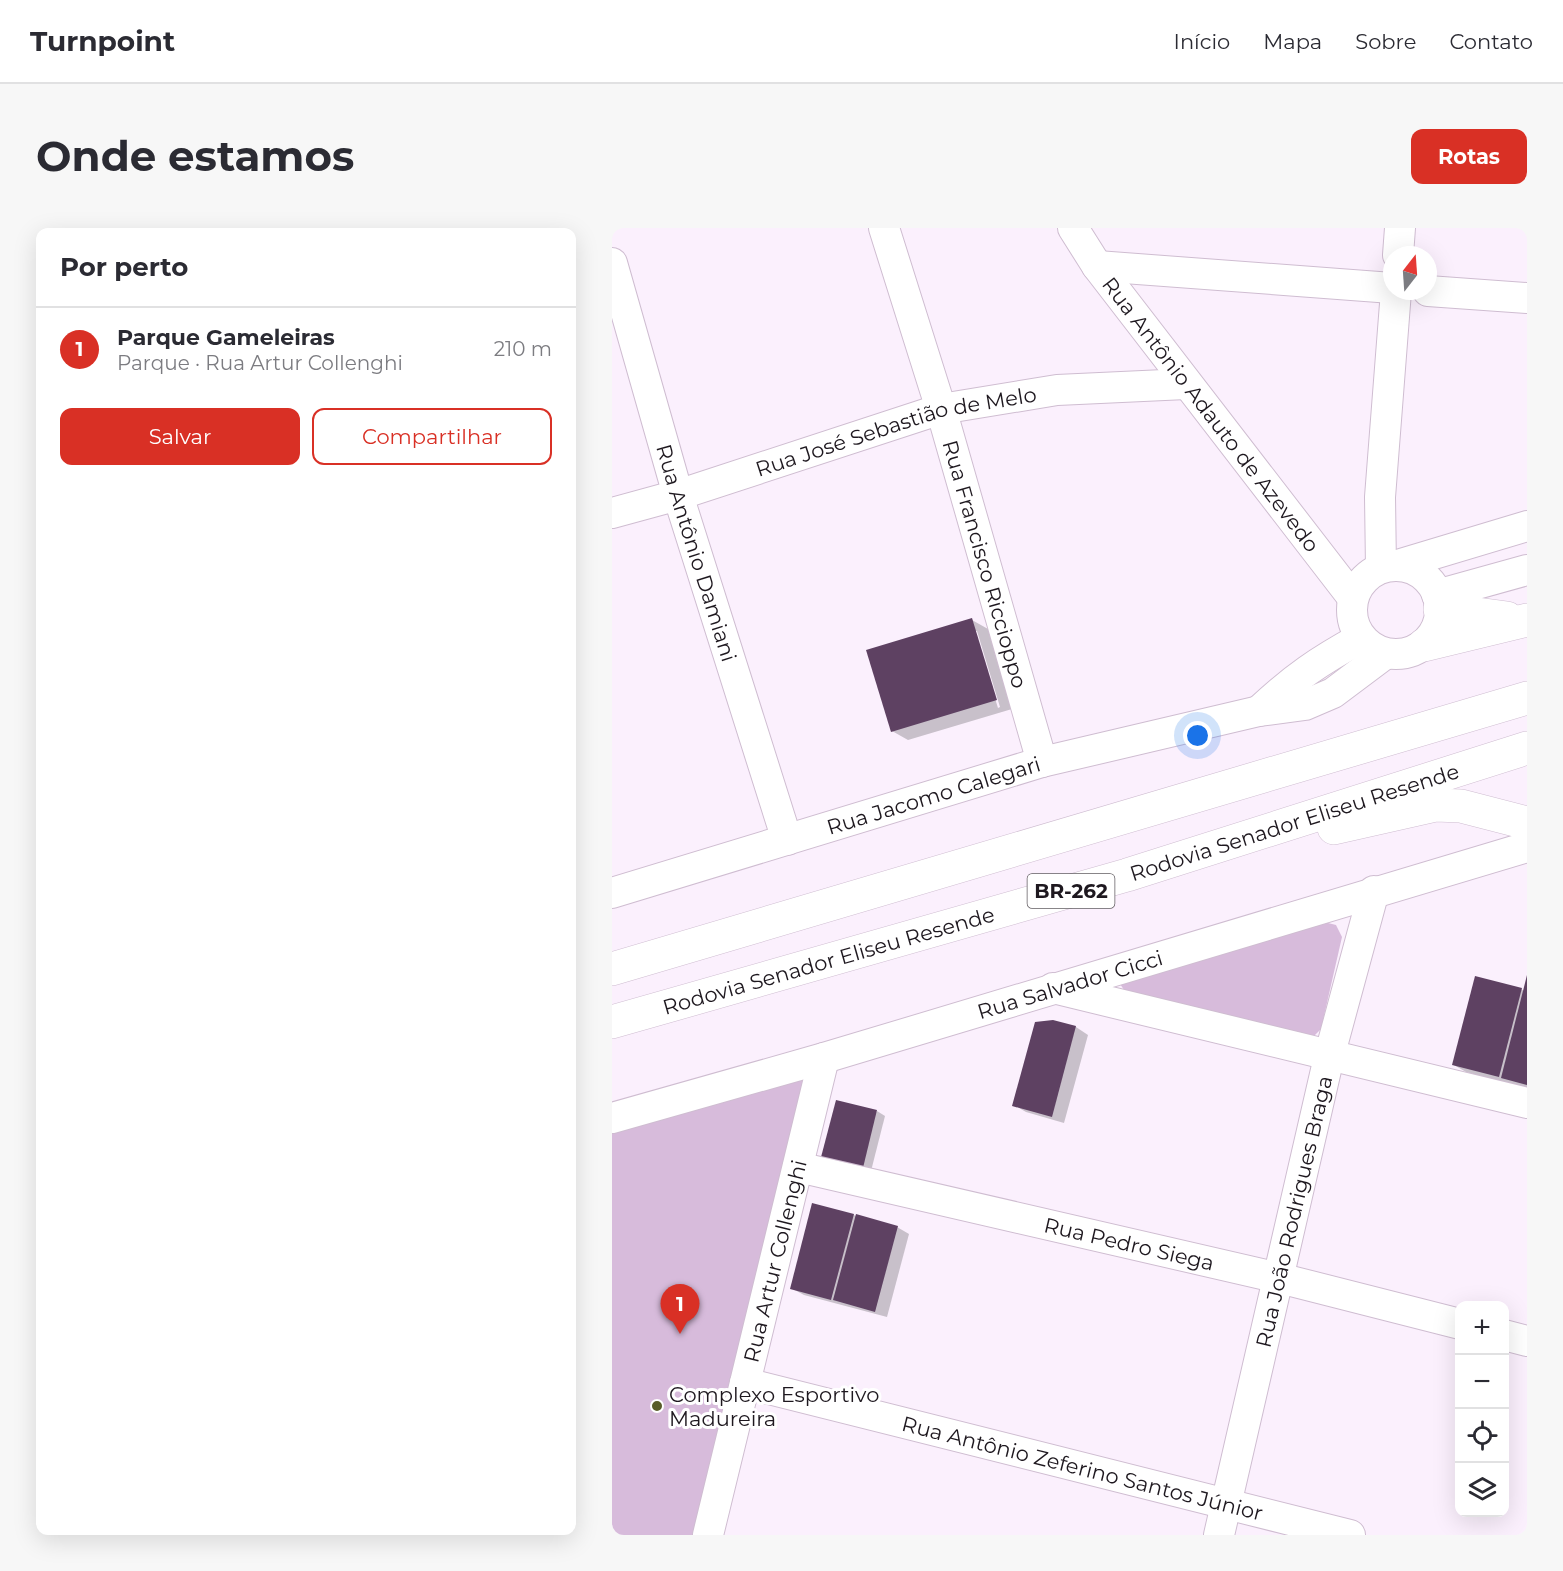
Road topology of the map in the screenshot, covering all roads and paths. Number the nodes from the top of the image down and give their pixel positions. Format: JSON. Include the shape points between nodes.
{"nodes":[{"id":1,"x":884,"y":228,"type":"edge"},
{"id":2,"x":1073,"y":228,"type":"edge"},
{"id":3,"x":1400,"y":228,"type":"edge"},
{"id":4,"x":1399,"y":246,"type":"edge"},
{"id":5,"x":612,"y":262,"type":"edge"},
{"id":6,"x":1097,"y":266,"type":"junction"},
{"id":7,"x":1383,"y":287,"type":"edge"},
{"id":8,"x":1437,"y":292,"type":"edge"},
{"id":9,"x":1527,"y":298,"type":"edge"},
{"id":10,"x":1395,"y":300,"type":"edge"},
{"id":11,"x":1186,"y":384,"type":"junction"},
{"id":12,"x":941,"y":409,"type":"junction"},
{"id":13,"x":678,"y":495,"type":"junction"},
{"id":14,"x":612,"y":513,"type":"edge"},
{"id":15,"x":1527,"y":525,"type":"edge"},
{"id":16,"x":1388,"y":567,"type":"junction"},
{"id":17,"x":1527,"y":570,"type":"edge"},
{"id":18,"x":1353,"y":598,"type":"junction"},
{"id":19,"x":1439,"y":602,"type":"junction"},
{"id":20,"x":1527,"y":620,"type":"edge"},
{"id":21,"x":1424,"y":645,"type":"junction"},
{"id":22,"x":1373,"y":646,"type":"junction"},
{"id":23,"x":1527,"y":698,"type":"edge"},
{"id":24,"x":1527,"y":748,"type":"edge"},
{"id":25,"x":1042,"y":762,"type":"junction"},
{"id":26,"x":1527,"y":823,"type":"edge"},
{"id":27,"x":787,"y":840,"type":"junction"},
{"id":28,"x":1527,"y":847,"type":"edge"},
{"id":29,"x":1127,"y":875,"type":"junction"},
{"id":30,"x":1374,"y":891,"type":"junction"},
{"id":31,"x":612,"y":893,"type":"edge"},
{"id":32,"x":612,"y":969,"type":"edge"},
{"id":33,"x":1053,"y":988,"type":"junction"},
{"id":34,"x":612,"y":1022,"type":"edge"},
{"id":35,"x":1329,"y":1057,"type":"junction"},
{"id":36,"x":825,"y":1058,"type":"junction"},
{"id":37,"x":1527,"y":1103,"type":"edge"},
{"id":38,"x":612,"y":1118,"type":"edge"},
{"id":39,"x":798,"y":1167,"type":"junction"},
{"id":40,"x":1279,"y":1278,"type":"junction"},
{"id":41,"x":1455,"y":1323,"type":"edge"},
{"id":42,"x":1509,"y":1336,"type":"edge"},
{"id":43,"x":1527,"y":1341,"type":"edge"},
{"id":44,"x":745,"y":1383,"type":"junction"},
{"id":45,"x":1226,"y":1504,"type":"junction"},
{"id":46,"x":708,"y":1535,"type":"edge"},
{"id":47,"x":1219,"y":1535,"type":"edge"},
{"id":48,"x":1350,"y":1535,"type":"edge"}],
"edges":[{"from":1,"to":12,"type":"street","name":"Rua Francisco Riccioppo"},
{"from":2,"to":6,"type":"street","name":"Rua Antônio Adauto de Azevedo"},
{"from":3,"to":4,"type":"street"},
{"from":5,"to":13,"type":"street","name":"Rua Antônio Damiani"},
{"from":6,"to":7,"type":"street"},
{"from":6,"to":11,"type":"street","name":"Rua Antônio Adauto de Azevedo"},
{"from":8,"to":9,"type":"street"},
{"from":10,"to":16,"type":"street","via":[[1380,496]]},
{"from":11,"to":12,"type":"street","name":"Rua José Sebastião de Melo","via":[[1057,390]]},
{"from":11,"to":18,"type":"street","name":"Rua Antônio Adauto de Azevedo"},
{"from":12,"to":13,"type":"street","name":"Rua José Sebastião de Melo"},
{"from":12,"to":25,"type":"street","name":"Rua Francisco Riccioppo"},
{"from":13,"to":14,"type":"street","name":"Rua José Sebastião de Melo"},
{"from":13,"to":27,"type":"street","name":"Rua Antônio Damiani"},
{"from":15,"to":16,"type":"street"},
{"from":16,"to":18,"type":"street","via":[[1369,575]]},
{"from":16,"to":19,"type":"street","via":[[1419,572],[1430,582]]},
{"from":17,"to":19,"type":"street"},
{"from":18,"to":22,"type":"street","via":[[1354,626]]},
{"from":19,"to":20,"type":"highway"},
{"from":19,"to":21,"type":"street","via":[[1438,624]]},
{"from":20,"to":21,"type":"highway"},
{"from":21,"to":22,"type":"street","via":[[1412,652]]},
{"from":22,"to":25,"type":"street","name":"Rua Jacomo Calegari","via":[[1317,661],[1259,711]]},
{"from":23,"to":32,"type":"highway","number":"BR-262"},
{"from":24,"to":29,"type":"highway","name":"Rodovia Senador Eliseu Resende","number":"BR-262"},
{"from":25,"to":27,"type":"street","name":"Rua Jacomo Calegari"},
{"from":26,"to":29,"type":"highway","via":[[1461,806],[1436,805]]},
{"from":27,"to":31,"type":"street","name":"Rua Jacomo Calegari"},
{"from":28,"to":30,"type":"street","name":"Rua Salvador Cicci"},
{"from":29,"to":34,"type":"highway","name":"Rodovia Senador Eliseu Resende","number":"BR-262"},
{"from":30,"to":33,"type":"street","name":"Rua Salvador Cicci"},
{"from":30,"to":35,"type":"street","name":"Rua João Rodrigues Braga"},
{"from":33,"to":35,"type":"street"},
{"from":33,"to":36,"type":"street","name":"Rua Salvador Cicci"},
{"from":35,"to":37,"type":"street"},
{"from":35,"to":40,"type":"street","name":"Rua João Rodrigues Braga"},
{"from":36,"to":38,"type":"street","name":"Rua Salvador Cicci"},
{"from":36,"to":39,"type":"street","name":"Rua Artur Collenghi"},
{"from":39,"to":40,"type":"street","name":"Rua Pedro Siega"},
{"from":39,"to":44,"type":"street","name":"Rua Artur Collenghi"},
{"from":40,"to":41,"type":"street","name":"Rua Pedro Siega"},
{"from":40,"to":45,"type":"street","name":"Rua João Rodrigues Braga"},
{"from":42,"to":43,"type":"street"},
{"from":44,"to":45,"type":"street","name":"Rua Antônio Zeferino Santos Júnior"},
{"from":44,"to":46,"type":"street","name":"Rua Artur Collenghi"},
{"from":45,"to":47,"type":"street","name":"Rua João Rodrigues Braga"},
{"from":45,"to":48,"type":"street","name":"Rua Antônio Zeferino Santos Júnior"}]}
